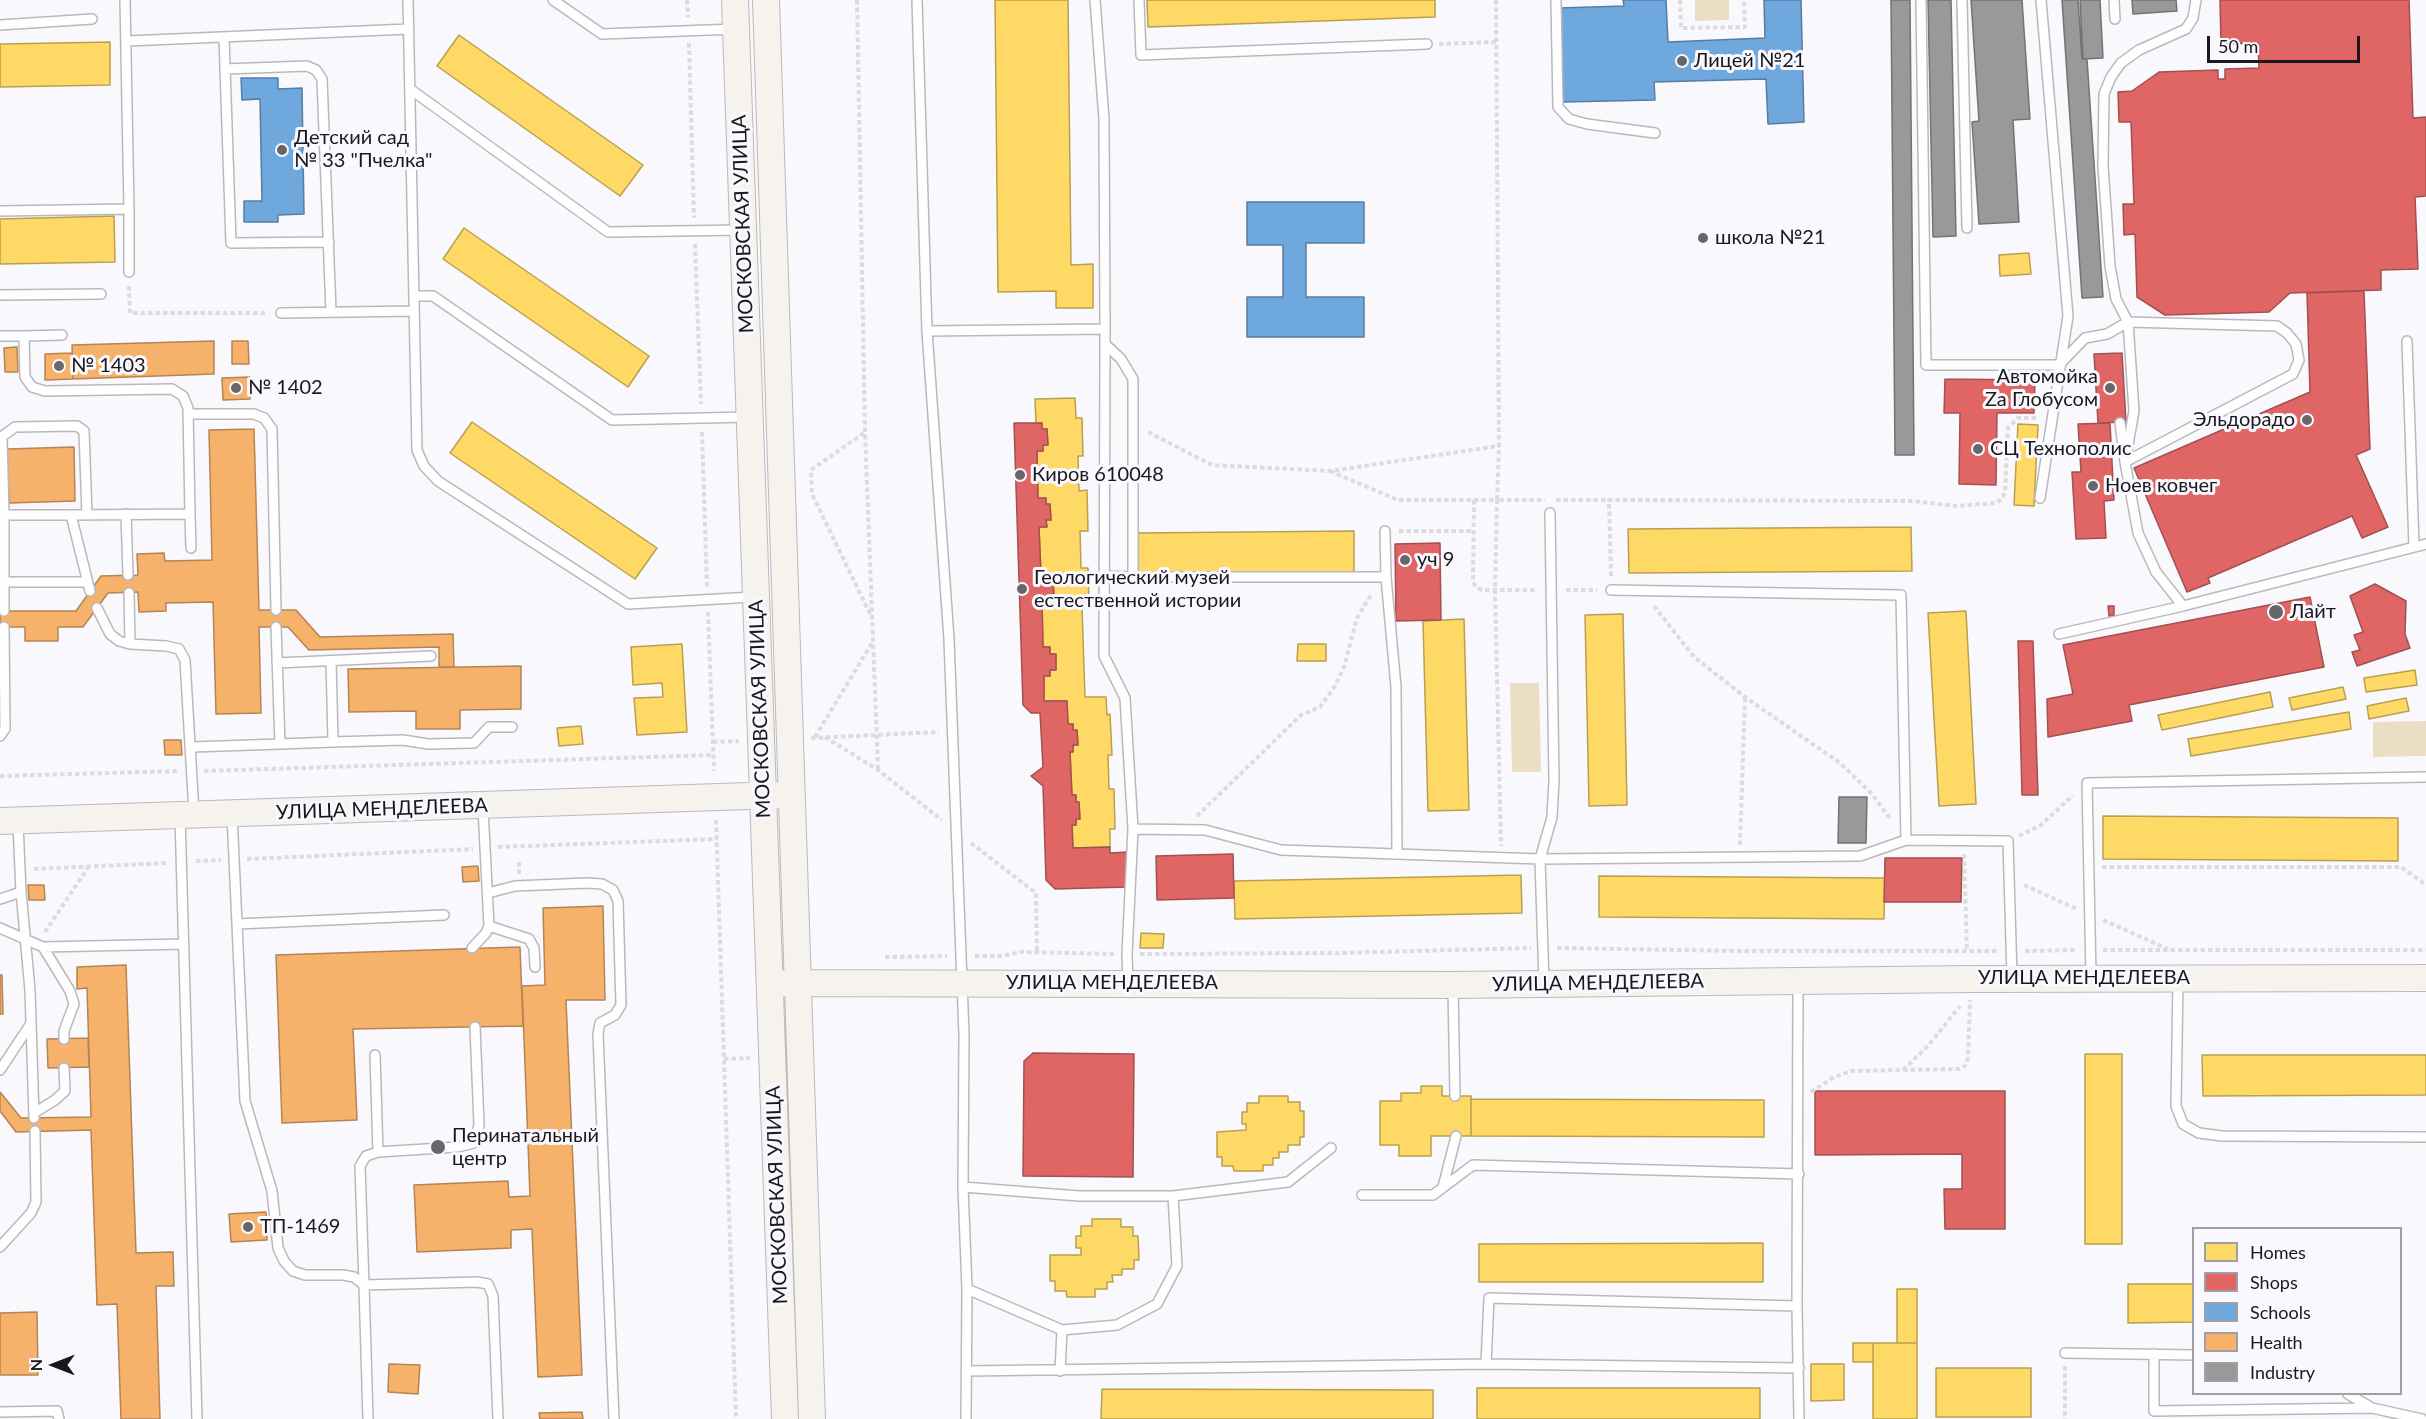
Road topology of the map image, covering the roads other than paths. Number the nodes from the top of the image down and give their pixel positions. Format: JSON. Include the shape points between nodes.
{"nodes":[{"id":1,"x":125,"y":0,"type":"edge"},
{"id":2,"x":408,"y":0,"type":"edge"},
{"id":3,"x":553,"y":0,"type":"edge"},
{"id":4,"x":735,"y":0,"type":"edge"},
{"id":5,"x":766,"y":0,"type":"edge"},
{"id":6,"x":917,"y":0,"type":"edge"},
{"id":7,"x":1095,"y":0,"type":"edge"},
{"id":8,"x":1138,"y":0,"type":"edge"},
{"id":9,"x":1556,"y":0,"type":"edge"},
{"id":10,"x":1922,"y":0,"type":"edge"},
{"id":11,"x":1962,"y":0,"type":"edge"},
{"id":12,"x":2041,"y":0,"type":"edge"},
{"id":13,"x":2114,"y":0,"type":"edge"},
{"id":14,"x":2196,"y":0,"type":"edge"},
{"id":15,"x":92,"y":19,"type":"dead end"},
{"id":16,"x":2115,"y":19,"type":"dead end"},
{"id":17,"x":0,"y":25,"type":"edge"},
{"id":18,"x":409,"y":29,"type":"junction"},
{"id":19,"x":736,"y":29,"type":"junction"},
{"id":20,"x":224,"y":38,"type":"junction"},
{"id":21,"x":126,"y":41,"type":"junction"},
{"id":22,"x":1426,"y":44,"type":"road end"},
{"id":23,"x":225,"y":69,"type":"junction"},
{"id":24,"x":410,"y":89,"type":"junction"},
{"id":25,"x":1655,"y":133,"type":"dead end"},
{"id":26,"x":129,"y":209,"type":"junction"},
{"id":27,"x":0,"y":212,"type":"edge"},
{"id":28,"x":1967,"y":228,"type":"dead end"},
{"id":29,"x":743,"y":230,"type":"junction"},
{"id":30,"x":329,"y":242,"type":"junction"},
{"id":31,"x":129,"y":272,"type":"road end"},
{"id":32,"x":100,"y":294,"type":"dead end"},
{"id":33,"x":0,"y":295,"type":"edge"},
{"id":34,"x":414,"y":296,"type":"junction"},
{"id":35,"x":414,"y":311,"type":"junction"},
{"id":36,"x":331,"y":312,"type":"junction"},
{"id":37,"x":281,"y":313,"type":"road end"},
{"id":38,"x":2128,"y":322,"type":"junction"},
{"id":39,"x":1105,"y":329,"type":"junction"},
{"id":40,"x":927,"y":331,"type":"junction"},
{"id":41,"x":62,"y":335,"type":"dead end"},
{"id":42,"x":0,"y":336,"type":"edge"},
{"id":43,"x":24,"y":336,"type":"junction"},
{"id":44,"x":2407,"y":341,"type":"dead end"},
{"id":45,"x":1105,"y":344,"type":"junction"},
{"id":46,"x":2059,"y":364,"type":"junction"},
{"id":47,"x":188,"y":414,"type":"junction"},
{"id":48,"x":750,"y":417,"type":"junction"},
{"id":49,"x":2120,"y":423,"type":"dead end"},
{"id":50,"x":1,"y":438,"type":"edge"},
{"id":51,"x":2125,"y":462,"type":"junction"},
{"id":52,"x":2040,"y":498,"type":"dead end"},
{"id":53,"x":1550,"y":513,"type":"dead end"},
{"id":54,"x":126,"y":514,"type":"junction"},
{"id":55,"x":190,"y":514,"type":"junction"},
{"id":56,"x":4,"y":515,"type":"junction"},
{"id":57,"x":71,"y":515,"type":"junction"},
{"id":58,"x":87,"y":515,"type":"junction"},
{"id":59,"x":1385,"y":531,"type":"road end"},
{"id":60,"x":2426,"y":544,"type":"edge"},
{"id":61,"x":2414,"y":546,"type":"junction"},
{"id":62,"x":191,"y":548,"type":"dead end"},
{"id":63,"x":128,"y":575,"type":"dead end"},
{"id":64,"x":1103,"y":576,"type":"junction"},
{"id":65,"x":1133,"y":577,"type":"junction"},
{"id":66,"x":1386,"y":577,"type":"junction"},
{"id":67,"x":4,"y":582,"type":"junction"},
{"id":68,"x":1611,"y":590,"type":"road end"},
{"id":69,"x":129,"y":593,"type":"dead end"},
{"id":70,"x":756,"y":596,"type":"junction"},
{"id":71,"x":2183,"y":606,"type":"junction"},
{"id":72,"x":97,"y":608,"type":"dead end"},
{"id":73,"x":4,"y":610,"type":"dead end"},
{"id":74,"x":276,"y":610,"type":"dead end"},
{"id":75,"x":4,"y":627,"type":"dead end"},
{"id":76,"x":276,"y":627,"type":"dead end"},
{"id":77,"x":2059,"y":634,"type":"dead end"},
{"id":78,"x":130,"y":644,"type":"junction"},
{"id":79,"x":431,"y":656,"type":"dead end"},
{"id":80,"x":331,"y":661,"type":"junction"},
{"id":81,"x":277,"y":663,"type":"junction"},
{"id":82,"x":512,"y":727,"type":"dead end"},
{"id":83,"x":0,"y":736,"type":"edge"},
{"id":84,"x":333,"y":742,"type":"junction"},
{"id":85,"x":280,"y":744,"type":"junction"},
{"id":86,"x":192,"y":747,"type":"junction"},
{"id":87,"x":2426,"y":777,"type":"edge"},
{"id":88,"x":792,"y":795,"type":"junction"},
{"id":89,"x":763,"y":796,"type":"junction"},
{"id":90,"x":483,"y":805,"type":"junction"},
{"id":91,"x":232,"y":813,"type":"junction"},
{"id":92,"x":187,"y":815,"type":"junction"},
{"id":93,"x":9,"y":821,"type":"edge"},
{"id":94,"x":1133,"y":829,"type":"junction"},
{"id":95,"x":1906,"y":840,"type":"junction"},
{"id":96,"x":1397,"y":854,"type":"junction"},
{"id":97,"x":1540,"y":859,"type":"junction"},
{"id":98,"x":21,"y":892,"type":"junction"},
{"id":99,"x":488,"y":893,"type":"junction"},
{"id":100,"x":0,"y":899,"type":"edge"},
{"id":101,"x":444,"y":915,"type":"dead end"},
{"id":102,"x":237,"y":924,"type":"junction"},
{"id":103,"x":489,"y":926,"type":"junction"},
{"id":104,"x":0,"y":928,"type":"edge"},
{"id":105,"x":25,"y":939,"type":"junction"},
{"id":106,"x":184,"y":944,"type":"junction"},
{"id":107,"x":40,"y":946,"type":"junction"},
{"id":108,"x":472,"y":948,"type":"dead end"},
{"id":109,"x":535,"y":967,"type":"dead end"},
{"id":110,"x":2178,"y":978,"type":"junction"},
{"id":111,"x":2426,"y":978,"type":"edge"},
{"id":112,"x":2012,"y":979,"type":"junction"},
{"id":113,"x":2091,"y":979,"type":"junction"},
{"id":114,"x":1798,"y":981,"type":"junction"},
{"id":115,"x":799,"y":982,"type":"junction"},
{"id":116,"x":962,"y":982,"type":"junction"},
{"id":117,"x":770,"y":983,"type":"junction"},
{"id":118,"x":1544,"y":983,"type":"junction"},
{"id":119,"x":1128,"y":984,"type":"junction"},
{"id":120,"x":1453,"y":985,"type":"junction"},
{"id":121,"x":31,"y":1024,"type":"junction"},
{"id":122,"x":475,"y":1027,"type":"dead end"},
{"id":123,"x":64,"y":1039,"type":"dead end"},
{"id":124,"x":375,"y":1055,"type":"dead end"},
{"id":125,"x":64,"y":1068,"type":"dead end"},
{"id":126,"x":0,"y":1070,"type":"edge"},
{"id":127,"x":1455,"y":1096,"type":"dead end"},
{"id":128,"x":34,"y":1131,"type":"dead end"},
{"id":129,"x":1456,"y":1136,"type":"dead end"},
{"id":130,"x":2426,"y":1137,"type":"edge"},
{"id":131,"x":1331,"y":1148,"type":"dead end"},
{"id":132,"x":378,"y":1152,"type":"junction"},
{"id":133,"x":1799,"y":1174,"type":"junction"},
{"id":134,"x":963,"y":1187,"type":"junction"},
{"id":135,"x":1443,"y":1188,"type":"junction"},
{"id":136,"x":1362,"y":1195,"type":"dead end"},
{"id":137,"x":1173,"y":1196,"type":"junction"},
{"id":138,"x":0,"y":1247,"type":"edge"},
{"id":139,"x":364,"y":1286,"type":"junction"},
{"id":140,"x":967,"y":1288,"type":"junction"},
{"id":141,"x":1797,"y":1306,"type":"junction"},
{"id":142,"x":1062,"y":1330,"type":"junction"},
{"id":143,"x":2065,"y":1353,"type":"road end"},
{"id":144,"x":2154,"y":1354,"type":"junction"},
{"id":145,"x":2192,"y":1355,"type":"edge"},
{"id":146,"x":1486,"y":1364,"type":"junction"},
{"id":147,"x":1799,"y":1368,"type":"junction"},
{"id":148,"x":966,"y":1371,"type":"junction"},
{"id":149,"x":1060,"y":1371,"type":"junction"},
{"id":150,"x":2350,"y":1395,"type":"edge"},
{"id":151,"x":2372,"y":1408,"type":"junction"},
{"id":152,"x":0,"y":1412,"type":"edge"},
{"id":153,"x":59,"y":1419,"type":"edge"},
{"id":154,"x":197,"y":1419,"type":"edge"},
{"id":155,"x":368,"y":1419,"type":"edge"},
{"id":156,"x":498,"y":1419,"type":"edge"},
{"id":157,"x":614,"y":1419,"type":"edge"},
{"id":158,"x":785,"y":1419,"type":"edge"},
{"id":159,"x":812,"y":1419,"type":"edge"},
{"id":160,"x":966,"y":1419,"type":"edge"},
{"id":161,"x":1799,"y":1419,"type":"edge"},
{"id":162,"x":2422,"y":1419,"type":"edge"}],
"edges":[{"from":1,"to":21,"type":"lane"},
{"from":2,"to":18,"type":"lane"},
{"from":3,"to":19,"type":"lane","via":[[602,34]]},
{"from":4,"to":19,"type":"main road","name":"МОСКОВСКАЯ УЛИЦА"},
{"from":5,"to":88,"type":"main road","name":"МОСКОВСКАЯ УЛИЦА"},
{"from":6,"to":40,"type":"lane"},
{"from":7,"to":39,"type":"lane","via":[[1104,119]]},
{"from":8,"to":22,"type":"lane","via":[[1141,55]]},
{"from":9,"to":25,"type":"lane","via":[[1557,107],[1569,118],[1587,124]]},
{"from":10,"to":46,"type":"lane","via":[[1926,364]]},
{"from":11,"to":28,"type":"lane"},
{"from":12,"to":46,"type":"lane","via":[[2068,316]]},
{"from":13,"to":16,"type":"lane"},
{"from":14,"to":38,"type":"lane","via":[[2193,18],[2186,29],[2139,50],[2121,63],[2104,94],[2103,166],[2110,266],[2116,299]]},
{"from":15,"to":17,"type":"lane"},
{"from":18,"to":20,"type":"lane"},
{"from":18,"to":24,"type":"lane"},
{"from":19,"to":29,"type":"main road","name":"МОСКОВСКАЯ УЛИЦА"},
{"from":20,"to":21,"type":"lane"},
{"from":20,"to":23,"type":"lane"},
{"from":21,"to":26,"type":"lane"},
{"from":23,"to":30,"type":"lane","via":[[308,66],[322,79]]},
{"from":23,"to":30,"type":"lane","via":[[231,243]]},
{"from":24,"to":29,"type":"lane","via":[[608,232]]},
{"from":24,"to":34,"type":"lane"},
{"from":26,"to":27,"type":"lane"},
{"from":26,"to":31,"type":"lane"},
{"from":29,"to":48,"type":"main road","name":"МОСКОВСКАЯ УЛИЦА"},
{"from":30,"to":36,"type":"lane"},
{"from":32,"to":33,"type":"lane"},
{"from":34,"to":35,"type":"lane"},
{"from":34,"to":48,"type":"lane","via":[[433,296],[612,420]]},
{"from":35,"to":36,"type":"lane"},
{"from":35,"to":70,"type":"lane","via":[[417,450],[424,466],[438,481],[628,604]]},
{"from":36,"to":37,"type":"lane"},
{"from":38,"to":46,"type":"lane","via":[[2107,334],[2085,338]]},
{"from":38,"to":51,"type":"lane","via":[[2134,411]]},
{"from":38,"to":51,"type":"lane","via":[[2277,326],[2296,344],[2299,360],[2293,374]]},
{"from":39,"to":40,"type":"lane"},
{"from":39,"to":45,"type":"lane"},
{"from":40,"to":116,"type":"lane","via":[[949,639]]},
{"from":41,"to":43,"type":"lane"},
{"from":42,"to":43,"type":"lane"},
{"from":43,"to":47,"type":"lane","via":[[25,377],[32,387],[45,392],[172,389],[183,396]]},
{"from":44,"to":61,"type":"lane"},
{"from":45,"to":64,"type":"lane"},
{"from":45,"to":65,"type":"lane","via":[[1121,359],[1133,379]]},
{"from":46,"to":52,"type":"lane"},
{"from":47,"to":55,"type":"lane"},
{"from":47,"to":74,"type":"lane","via":[[254,414],[264,418],[272,429]]},
{"from":48,"to":70,"type":"main road","name":"МОСКОВСКАЯ УЛИЦА"},
{"from":49,"to":51,"type":"lane"},
{"from":50,"to":56,"type":"lane"},
{"from":50,"to":58,"type":"lane","via":[[15,427],[77,426],[84,431]]},
{"from":51,"to":71,"type":"lane","via":[[2138,533],[2156,572]]},
{"from":53,"to":97,"type":"lane","via":[[1554,780],[1552,817]]},
{"from":54,"to":55,"type":"lane"},
{"from":54,"to":58,"type":"lane"},
{"from":54,"to":63,"type":"lane"},
{"from":55,"to":62,"type":"lane"},
{"from":56,"to":57,"type":"lane"},
{"from":56,"to":67,"type":"lane"},
{"from":57,"to":58,"type":"lane"},
{"from":57,"to":67,"type":"lane","via":[[89,586]]},
{"from":59,"to":66,"type":"lane"},
{"from":60,"to":61,"type":"lane"},
{"from":61,"to":71,"type":"lane"},
{"from":64,"to":65,"type":"lane"},
{"from":64,"to":94,"type":"lane","via":[[1104,656],[1125,698]]},
{"from":65,"to":66,"type":"lane"},
{"from":66,"to":96,"type":"lane","via":[[1396,687]]},
{"from":67,"to":73,"type":"lane"},
{"from":68,"to":95,"type":"lane","via":[[1901,595]]},
{"from":69,"to":78,"type":"lane"},
{"from":70,"to":89,"type":"main road","name":"МОСКОВСКАЯ УЛИЦА"},
{"from":71,"to":77,"type":"lane"},
{"from":72,"to":78,"type":"lane","via":[[110,634]]},
{"from":75,"to":83,"type":"lane","via":[[5,729]]},
{"from":76,"to":81,"type":"lane"},
{"from":78,"to":86,"type":"lane","via":[[179,649],[185,660]]},
{"from":79,"to":80,"type":"lane"},
{"from":80,"to":81,"type":"lane"},
{"from":80,"to":84,"type":"lane"},
{"from":81,"to":85,"type":"lane"},
{"from":82,"to":84,"type":"lane","via":[[489,728],[474,743]]},
{"from":84,"to":85,"type":"lane"},
{"from":85,"to":86,"type":"lane"},
{"from":86,"to":92,"type":"lane"},
{"from":87,"to":113,"type":"lane","via":[[2087,783]]},
{"from":88,"to":89,"type":"main road","name":"УЛИЦА МЕНДЕЛЕЕВА"},
{"from":88,"to":115,"type":"main road","name":"МОСКОВСКАЯ УЛИЦА"},
{"from":89,"to":90,"type":"main road","name":"УЛИЦА МЕНДЕЛЕЕВА"},
{"from":89,"to":117,"type":"main road","name":"МОСКОВСКАЯ УЛИЦА"},
{"from":90,"to":91,"type":"main road","name":"УЛИЦА МЕНДЕЛЕЕВА"},
{"from":90,"to":99,"type":"lane"},
{"from":91,"to":92,"type":"main road","name":"УЛИЦА МЕНДЕЛЕЕВА"},
{"from":91,"to":102,"type":"lane"},
{"from":92,"to":93,"type":"main road","name":"УЛИЦА МЕНДЕЛЕЕВА"},
{"from":92,"to":106,"type":"lane","via":[[181,862]]},
{"from":93,"to":98,"type":"lane","via":[[21,869]]},
{"from":94,"to":96,"type":"lane","via":[[1205,830],[1281,850]]},
{"from":94,"to":119,"type":"lane"},
{"from":95,"to":97,"type":"lane","via":[[1860,856]]},
{"from":95,"to":112,"type":"lane","via":[[2008,841]]},
{"from":96,"to":97,"type":"lane"},
{"from":97,"to":118,"type":"lane"},
{"from":98,"to":100,"type":"lane"},
{"from":98,"to":105,"type":"lane"},
{"from":99,"to":103,"type":"lane"},
{"from":99,"to":157,"type":"lane","via":[[515,886],[587,883],[602,884],[612,890],[618,901],[621,1005],[615,1015],[600,1023],[598,1034]]},
{"from":101,"to":102,"type":"lane"},
{"from":102,"to":139,"type":"lane","via":[[244,1101],[272,1191],[278,1248],[293,1271],[354,1277]]},
{"from":103,"to":108,"type":"lane"},
{"from":103,"to":109,"type":"lane","via":[[529,939],[534,948]]},
{"from":104,"to":105,"type":"lane"},
{"from":105,"to":107,"type":"lane"},
{"from":105,"to":121,"type":"lane"},
{"from":106,"to":107,"type":"lane"},
{"from":106,"to":154,"type":"lane"},
{"from":107,"to":123,"type":"lane","via":[[70,991],[74,1004]]},
{"from":110,"to":111,"type":"main road","name":"УЛИЦА МЕНДЕЛЕЕВА"},
{"from":110,"to":113,"type":"main road","name":"УЛИЦА МЕНДЕЛЕЕВА"},
{"from":110,"to":130,"type":"lane","via":[[2176,1106],[2183,1124],[2199,1133],[2222,1136]]},
{"from":112,"to":113,"type":"main road","name":"УЛИЦА МЕНДЕЛЕЕВА"},
{"from":112,"to":114,"type":"main road","name":"УЛИЦА МЕНДЕЛЕЕВА"},
{"from":114,"to":118,"type":"main road","name":"УЛИЦА МЕНДЕЛЕЕВА"},
{"from":114,"to":133,"type":"lane"},
{"from":115,"to":116,"type":"main road","name":"УЛИЦА МЕНДЕЛЕЕВА"},
{"from":115,"to":117,"type":"main road","name":"УЛИЦА МЕНДЕЛЕЕВА"},
{"from":115,"to":159,"type":"main road","name":"МОСКОВСКАЯ УЛИЦА"},
{"from":116,"to":119,"type":"main road","name":"УЛИЦА МЕНДЕЛЕЕВА"},
{"from":116,"to":134,"type":"lane"},
{"from":117,"to":158,"type":"main road","name":"МОСКОВСКАЯ УЛИЦА"},
{"from":118,"to":120,"type":"main road","name":"УЛИЦА МЕНДЕЛЕЕВА"},
{"from":119,"to":120,"type":"main road","name":"УЛИЦА МЕНДЕЛЕЕВА"},
{"from":120,"to":127,"type":"lane"},
{"from":121,"to":125,"type":"lane","via":[[34,1115],[65,1090]]},
{"from":121,"to":126,"type":"lane"},
{"from":122,"to":132,"type":"lane","via":[[479,1125],[474,1143]]},
{"from":124,"to":132,"type":"lane"},
{"from":128,"to":138,"type":"lane","via":[[36,1202]]},
{"from":129,"to":135,"type":"lane"},
{"from":131,"to":137,"type":"lane","via":[[1288,1182]]},
{"from":132,"to":139,"type":"lane","via":[[366,1156],[360,1166]]},
{"from":133,"to":135,"type":"lane","via":[[1473,1165]]},
{"from":133,"to":141,"type":"lane"},
{"from":134,"to":137,"type":"lane","via":[[1079,1196]]},
{"from":134,"to":140,"type":"lane"},
{"from":135,"to":136,"type":"lane","via":[[1433,1195]]},
{"from":137,"to":142,"type":"lane","via":[[1176,1266],[1157,1304],[1117,1325]]},
{"from":139,"to":155,"type":"lane"},
{"from":139,"to":156,"type":"lane","via":[[488,1284],[494,1296]]},
{"from":140,"to":142,"type":"lane"},
{"from":140,"to":148,"type":"lane"},
{"from":141,"to":146,"type":"lane","via":[[1489,1298]]},
{"from":141,"to":147,"type":"lane"},
{"from":142,"to":149,"type":"lane"},
{"from":143,"to":144,"type":"lane"},
{"from":144,"to":145,"type":"lane"},
{"from":144,"to":151,"type":"lane","via":[[2154,1411]]},
{"from":146,"to":147,"type":"lane"},
{"from":146,"to":149,"type":"lane"},
{"from":147,"to":161,"type":"lane"},
{"from":148,"to":149,"type":"lane"},
{"from":148,"to":160,"type":"lane"},
{"from":150,"to":151,"type":"lane"},
{"from":151,"to":162,"type":"lane"},
{"from":152,"to":153,"type":"lane","via":[[57,1411]]}]}
